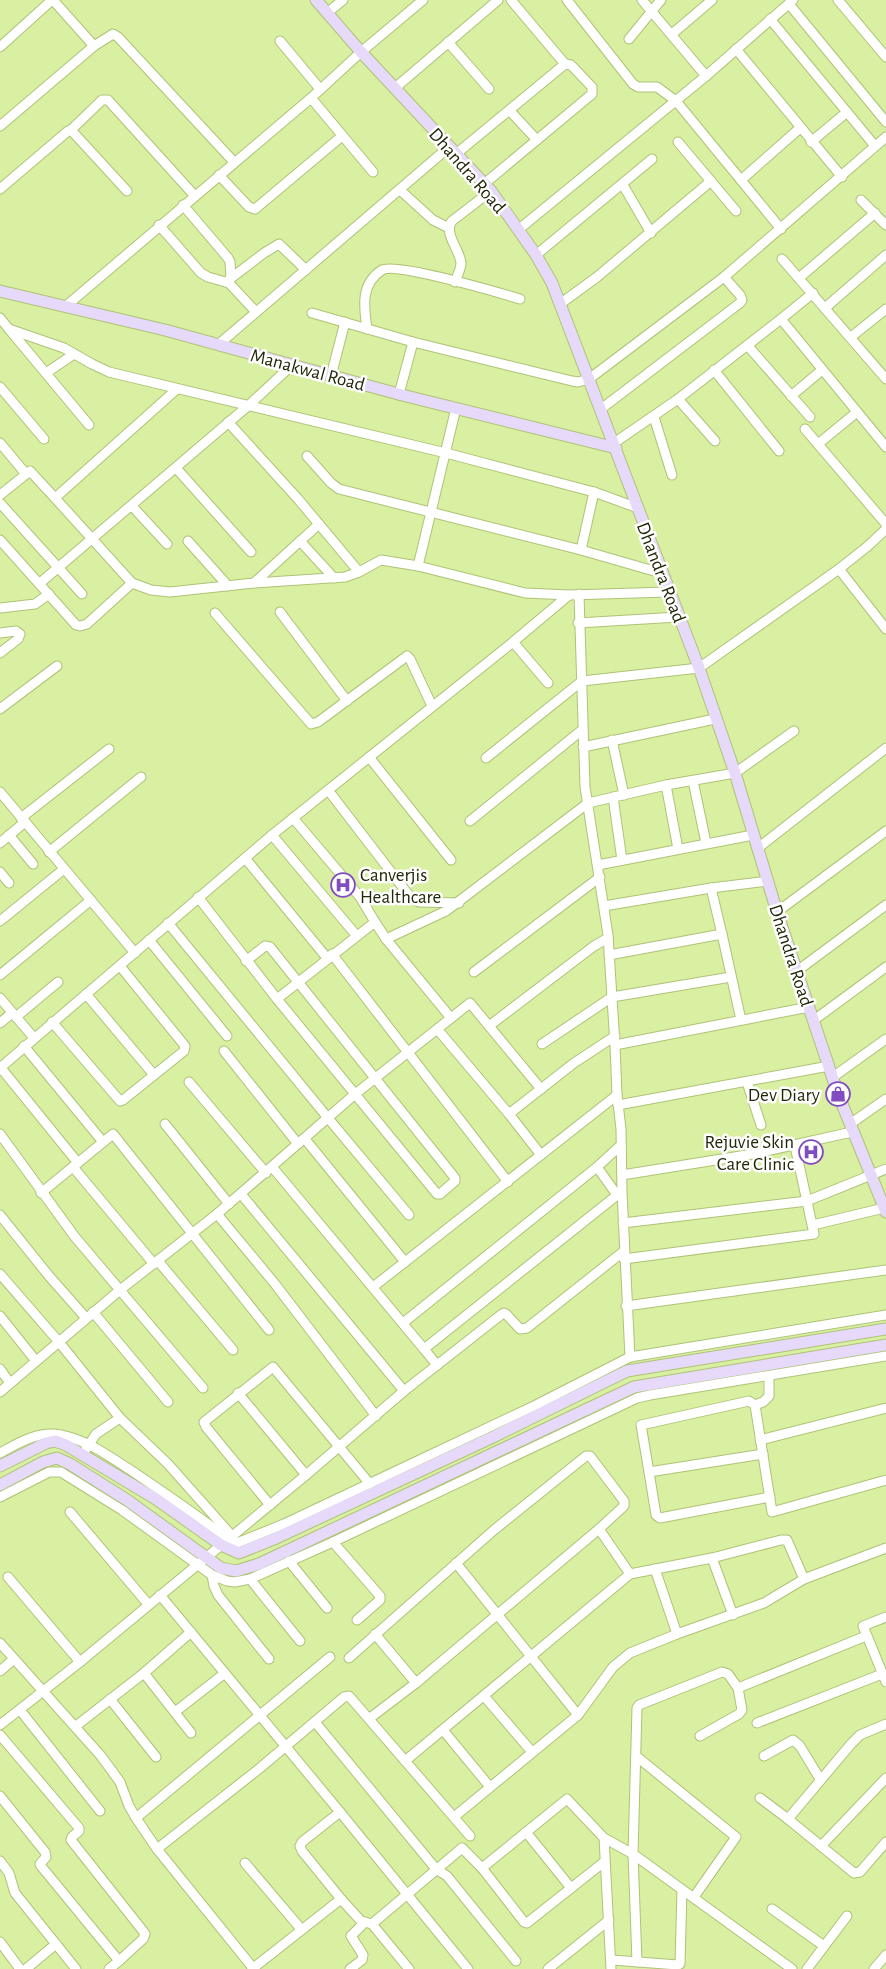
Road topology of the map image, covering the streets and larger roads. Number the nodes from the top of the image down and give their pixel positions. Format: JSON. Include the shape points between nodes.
{"nodes":[{"id":1,"x":52,"y":0,"type":"edge"},
{"id":2,"x":316,"y":0,"type":"edge"},
{"id":3,"x":343,"y":0,"type":"edge"},
{"id":4,"x":423,"y":0,"type":"edge"},
{"id":5,"x":498,"y":0,"type":"edge"},
{"id":6,"x":511,"y":0,"type":"edge"},
{"id":7,"x":567,"y":0,"type":"edge"},
{"id":8,"x":642,"y":0,"type":"edge"},
{"id":9,"x":661,"y":0,"type":"edge"},
{"id":10,"x":712,"y":0,"type":"edge"},
{"id":11,"x":838,"y":0,"type":"edge"},
{"id":12,"x":791,"y":2,"type":"edge"},
{"id":13,"x":652,"y":12,"type":"junction"},
{"id":14,"x":327,"y":14,"type":"junction"},
{"id":15,"x":770,"y":19,"type":"junction"},
{"id":16,"x":672,"y":34,"type":"junction"},
{"id":17,"x":629,"y":40,"type":"dead end"},
{"id":18,"x":280,"y":41,"type":"dead end"},
{"id":19,"x":448,"y":42,"type":"junction"},
{"id":20,"x":94,"y":46,"type":"junction"},
{"id":21,"x":0,"y":47,"type":"edge"},
{"id":22,"x":736,"y":49,"type":"junction"},
{"id":23,"x":361,"y":52,"type":"junction"},
{"id":24,"x":886,"y":57,"type":"edge"},
{"id":25,"x":565,"y":64,"type":"junction"},
{"id":26,"x":706,"y":76,"type":"junction"},
{"id":27,"x":395,"y":88,"type":"junction"},
{"id":28,"x":320,"y":89,"type":"junction"},
{"id":29,"x":490,"y":89,"type":"dead end"},
{"id":30,"x":310,"y":98,"type":"junction"},
{"id":31,"x":676,"y":101,"type":"junction"},
{"id":32,"x":510,"y":111,"type":"junction"},
{"id":33,"x":848,"y":112,"type":"junction"},
{"id":34,"x":886,"y":122,"type":"edge"},
{"id":35,"x":0,"y":126,"type":"edge"},
{"id":36,"x":800,"y":128,"type":"junction"},
{"id":37,"x":72,"y":130,"type":"junction"},
{"id":38,"x":342,"y":136,"type":"junction"},
{"id":39,"x":886,"y":138,"type":"edge"},
{"id":40,"x":537,"y":140,"type":"junction"},
{"id":41,"x":678,"y":142,"type":"dead end"},
{"id":42,"x":811,"y":142,"type":"junction"},
{"id":43,"x":875,"y":146,"type":"junction"},
{"id":44,"x":453,"y":151,"type":"junction"},
{"id":45,"x":652,"y":159,"type":"dead end"},
{"id":46,"x":234,"y":162,"type":"junction"},
{"id":47,"x":373,"y":172,"type":"dead end"},
{"id":48,"x":219,"y":175,"type":"junction"},
{"id":49,"x":842,"y":176,"type":"junction"},
{"id":50,"x":741,"y":180,"type":"junction"},
{"id":51,"x":710,"y":181,"type":"junction"},
{"id":52,"x":623,"y":185,"type":"junction"},
{"id":53,"x":487,"y":188,"type":"junction"},
{"id":54,"x":0,"y":189,"type":"edge"},
{"id":55,"x":400,"y":190,"type":"junction"},
{"id":56,"x":127,"y":191,"type":"dead end"},
{"id":57,"x":194,"y":195,"type":"junction"},
{"id":58,"x":861,"y":200,"type":"dead end"},
{"id":59,"x":183,"y":205,"type":"junction"},
{"id":60,"x":736,"y":211,"type":"dead end"},
{"id":61,"x":875,"y":213,"type":"junction"},
{"id":62,"x":159,"y":225,"type":"junction"},
{"id":63,"x":886,"y":225,"type":"edge"},
{"id":64,"x":449,"y":228,"type":"junction"},
{"id":65,"x":781,"y":229,"type":"junction"},
{"id":66,"x":518,"y":230,"type":"junction"},
{"id":67,"x":651,"y":232,"type":"junction"},
{"id":68,"x":536,"y":255,"type":"junction"},
{"id":69,"x":886,"y":255,"type":"edge"},
{"id":70,"x":782,"y":259,"type":"dead end"},
{"id":71,"x":306,"y":270,"type":"junction"},
{"id":72,"x":724,"y":276,"type":"junction"},
{"id":73,"x":799,"y":278,"type":"junction"},
{"id":74,"x":228,"y":280,"type":"junction"},
{"id":75,"x":455,"y":282,"type":"junction"},
{"id":76,"x":0,"y":291,"type":"edge"},
{"id":77,"x":812,"y":294,"type":"junction"},
{"id":78,"x":520,"y":299,"type":"dead end"},
{"id":79,"x":560,"y":304,"type":"junction"},
{"id":80,"x":66,"y":306,"type":"junction"},
{"id":81,"x":825,"y":308,"type":"junction"},
{"id":82,"x":886,"y":309,"type":"edge"},
{"id":83,"x":256,"y":312,"type":"junction"},
{"id":84,"x":312,"y":312,"type":"dead end"},
{"id":85,"x":0,"y":318,"type":"edge"},
{"id":86,"x":780,"y":320,"type":"junction"},
{"id":87,"x":345,"y":322,"type":"junction"},
{"id":88,"x":367,"y":328,"type":"junction"},
{"id":89,"x":9,"y":329,"type":"junction"},
{"id":90,"x":851,"y":337,"type":"junction"},
{"id":91,"x":413,"y":342,"type":"junction"},
{"id":92,"x":219,"y":344,"type":"junction"},
{"id":93,"x":748,"y":346,"type":"junction"},
{"id":94,"x":74,"y":354,"type":"junction"},
{"id":95,"x":292,"y":365,"type":"junction"},
{"id":96,"x":714,"y":370,"type":"junction"},
{"id":97,"x":822,"y":370,"type":"junction"},
{"id":98,"x":46,"y":373,"type":"junction"},
{"id":99,"x":331,"y":376,"type":"junction"},
{"id":100,"x":589,"y":379,"type":"junction"},
{"id":101,"x":886,"y":379,"type":"edge"},
{"id":102,"x":0,"y":387,"type":"edge"},
{"id":103,"x":177,"y":389,"type":"junction"},
{"id":104,"x":399,"y":394,"type":"junction"},
{"id":105,"x":791,"y":396,"type":"junction"},
{"id":106,"x":678,"y":399,"type":"junction"},
{"id":107,"x":249,"y":405,"type":"junction"},
{"id":108,"x":456,"y":408,"type":"junction"},
{"id":109,"x":601,"y":409,"type":"junction"},
{"id":110,"x":857,"y":412,"type":"junction"},
{"id":111,"x":654,"y":417,"type":"junction"},
{"id":112,"x":810,"y":417,"type":"dead end"},
{"id":113,"x":228,"y":422,"type":"junction"},
{"id":114,"x":90,"y":425,"type":"dead end"},
{"id":115,"x":805,"y":429,"type":"dead end"},
{"id":116,"x":44,"y":439,"type":"dead end"},
{"id":117,"x":715,"y":441,"type":"dead end"},
{"id":118,"x":0,"y":443,"type":"edge"},
{"id":119,"x":818,"y":444,"type":"junction"},
{"id":120,"x":615,"y":446,"type":"junction"},
{"id":121,"x":886,"y":447,"type":"edge"},
{"id":122,"x":779,"y":451,"type":"dead end"},
{"id":123,"x":446,"y":454,"type":"junction"},
{"id":124,"x":307,"y":456,"type":"dead end"},
{"id":125,"x":176,"y":468,"type":"junction"},
{"id":126,"x":26,"y":474,"type":"junction"},
{"id":127,"x":672,"y":475,"type":"dead end"},
{"id":128,"x":594,"y":492,"type":"junction"},
{"id":129,"x":0,"y":495,"type":"edge"},
{"id":130,"x":54,"y":498,"type":"junction"},
{"id":131,"x":0,"y":504,"type":"edge"},
{"id":132,"x":132,"y":506,"type":"junction"},
{"id":133,"x":638,"y":508,"type":"junction"},
{"id":134,"x":431,"y":513,"type":"junction"},
{"id":135,"x":319,"y":524,"type":"junction"},
{"id":136,"x":886,"y":524,"type":"edge"},
{"id":137,"x":884,"y":536,"type":"edge"},
{"id":138,"x":0,"y":540,"type":"edge"},
{"id":139,"x":92,"y":540,"type":"junction"},
{"id":140,"x":188,"y":541,"type":"dead end"},
{"id":141,"x":300,"y":542,"type":"junction"},
{"id":142,"x":167,"y":544,"type":"dead end"},
{"id":143,"x":581,"y":550,"type":"junction"},
{"id":144,"x":251,"y":552,"type":"dead end"},
{"id":145,"x":418,"y":566,"type":"junction"},
{"id":146,"x":59,"y":568,"type":"junction"},
{"id":147,"x":839,"y":569,"type":"junction"},
{"id":148,"x":359,"y":572,"type":"junction"},
{"id":149,"x":661,"y":573,"type":"junction"},
{"id":150,"x":334,"y":578,"type":"junction"},
{"id":151,"x":40,"y":583,"type":"junction"},
{"id":152,"x":132,"y":583,"type":"junction"},
{"id":153,"x":254,"y":583,"type":"junction"},
{"id":154,"x":228,"y":586,"type":"junction"},
{"id":155,"x":668,"y":592,"type":"junction"},
{"id":156,"x":49,"y":594,"type":"junction"},
{"id":157,"x":82,"y":594,"type":"dead end"},
{"id":158,"x":579,"y":594,"type":"junction"},
{"id":159,"x":569,"y":595,"type":"junction"},
{"id":160,"x":0,"y":608,"type":"edge"},
{"id":161,"x":280,"y":612,"type":"dead end"},
{"id":162,"x":216,"y":613,"type":"dead end"},
{"id":163,"x":678,"y":617,"type":"junction"},
{"id":164,"x":578,"y":623,"type":"junction"},
{"id":165,"x":886,"y":629,"type":"edge"},
{"id":166,"x":0,"y":634,"type":"edge"},
{"id":167,"x":513,"y":642,"type":"junction"},
{"id":168,"x":0,"y":653,"type":"edge"},
{"id":169,"x":57,"y":666,"type":"dead end"},
{"id":170,"x":699,"y":668,"type":"junction"},
{"id":171,"x":582,"y":681,"type":"junction"},
{"id":172,"x":548,"y":683,"type":"dead end"},
{"id":173,"x":347,"y":700,"type":"junction"},
{"id":174,"x":432,"y":706,"type":"junction"},
{"id":175,"x":0,"y":709,"type":"edge"},
{"id":176,"x":715,"y":719,"type":"junction"},
{"id":177,"x":582,"y":730,"type":"junction"},
{"id":178,"x":794,"y":731,"type":"dead end"},
{"id":179,"x":612,"y":740,"type":"junction"},
{"id":180,"x":583,"y":747,"type":"junction"},
{"id":181,"x":886,"y":748,"type":"edge"},
{"id":182,"x":109,"y":749,"type":"dead end"},
{"id":183,"x":369,"y":757,"type":"junction"},
{"id":184,"x":486,"y":758,"type":"dead end"},
{"id":185,"x":735,"y":773,"type":"junction"},
{"id":186,"x":141,"y":777,"type":"dead end"},
{"id":187,"x":693,"y":781,"type":"junction"},
{"id":188,"x":666,"y":785,"type":"junction"},
{"id":189,"x":328,"y":790,"type":"junction"},
{"id":190,"x":1,"y":795,"type":"edge"},
{"id":191,"x":624,"y":795,"type":"junction"},
{"id":192,"x":614,"y":797,"type":"junction"},
{"id":193,"x":588,"y":803,"type":"junction"},
{"id":194,"x":293,"y":818,"type":"junction"},
{"id":195,"x":23,"y":820,"type":"junction"},
{"id":196,"x":470,"y":821,"type":"dead end"},
{"id":197,"x":886,"y":831,"type":"edge"},
{"id":198,"x":10,"y":835,"type":"junction"},
{"id":199,"x":272,"y":835,"type":"junction"},
{"id":200,"x":753,"y":835,"type":"junction"},
{"id":201,"x":0,"y":843,"type":"edge"},
{"id":202,"x":706,"y":843,"type":"junction"},
{"id":203,"x":758,"y":848,"type":"junction"},
{"id":204,"x":678,"y":849,"type":"junction"},
{"id":205,"x":49,"y":852,"type":"junction"},
{"id":206,"x":246,"y":858,"type":"junction"},
{"id":207,"x":451,"y":860,"type":"dead end"},
{"id":208,"x":622,"y":860,"type":"junction"},
{"id":209,"x":33,"y":864,"type":"dead end"},
{"id":210,"x":598,"y":865,"type":"junction"},
{"id":211,"x":64,"y":869,"type":"junction"},
{"id":212,"x":0,"y":872,"type":"edge"},
{"id":213,"x":600,"y":876,"type":"junction"},
{"id":214,"x":768,"y":881,"type":"junction"},
{"id":215,"x":9,"y":883,"type":"dead end"},
{"id":216,"x":711,"y":888,"type":"junction"},
{"id":217,"x":198,"y":897,"type":"junction"},
{"id":218,"x":91,"y":900,"type":"junction"},
{"id":219,"x":459,"y":903,"type":"junction"},
{"id":220,"x":886,"y":905,"type":"edge"},
{"id":221,"x":604,"y":906,"type":"junction"},
{"id":222,"x":777,"y":912,"type":"junction"},
{"id":223,"x":0,"y":921,"type":"edge"},
{"id":224,"x":375,"y":922,"type":"junction"},
{"id":225,"x":168,"y":924,"type":"junction"},
{"id":226,"x":722,"y":934,"type":"junction"},
{"id":227,"x":356,"y":936,"type":"junction"},
{"id":228,"x":608,"y":938,"type":"junction"},
{"id":229,"x":386,"y":939,"type":"junction"},
{"id":230,"x":150,"y":940,"type":"junction"},
{"id":231,"x":135,"y":953,"type":"junction"},
{"id":232,"x":609,"y":954,"type":"junction"},
{"id":233,"x":330,"y":956,"type":"junction"},
{"id":234,"x":246,"y":961,"type":"junction"},
{"id":235,"x":120,"y":966,"type":"junction"},
{"id":236,"x":886,"y":967,"type":"edge"},
{"id":237,"x":798,"y":971,"type":"junction"},
{"id":238,"x":474,"y":972,"type":"dead end"},
{"id":239,"x":0,"y":975,"type":"edge"},
{"id":240,"x":731,"y":977,"type":"junction"},
{"id":241,"x":298,"y":981,"type":"junction"},
{"id":242,"x":58,"y":982,"type":"dead end"},
{"id":243,"x":86,"y":994,"type":"junction"},
{"id":244,"x":0,"y":998,"type":"edge"},
{"id":245,"x":612,"y":998,"type":"junction"},
{"id":246,"x":277,"y":999,"type":"junction"},
{"id":247,"x":810,"y":1007,"type":"junction"},
{"id":248,"x":14,"y":1015,"type":"junction"},
{"id":249,"x":451,"y":1018,"type":"junction"},
{"id":250,"x":741,"y":1020,"type":"junction"},
{"id":251,"x":814,"y":1020,"type":"junction"},
{"id":252,"x":52,"y":1022,"type":"junction"},
{"id":253,"x":0,"y":1023,"type":"edge"},
{"id":254,"x":489,"y":1026,"type":"junction"},
{"id":255,"x":438,"y":1030,"type":"junction"},
{"id":256,"x":227,"y":1036,"type":"dead end"},
{"id":257,"x":34,"y":1038,"type":"junction"},
{"id":258,"x":886,"y":1039,"type":"edge"},
{"id":259,"x":615,"y":1040,"type":"junction"},
{"id":260,"x":542,"y":1044,"type":"dead end"},
{"id":261,"x":24,"y":1046,"type":"junction"},
{"id":262,"x":224,"y":1051,"type":"dead end"},
{"id":263,"x":410,"y":1052,"type":"junction"},
{"id":264,"x":0,"y":1068,"type":"edge"},
{"id":265,"x":831,"y":1072,"type":"junction"},
{"id":266,"x":154,"y":1075,"type":"junction"},
{"id":267,"x":375,"y":1078,"type":"junction"},
{"id":268,"x":189,"y":1082,"type":"dead end"},
{"id":269,"x":747,"y":1082,"type":"junction"},
{"id":270,"x":541,"y":1089,"type":"junction"},
{"id":271,"x":354,"y":1095,"type":"junction"},
{"id":272,"x":617,"y":1095,"type":"junction"},
{"id":273,"x":886,"y":1098,"type":"edge"},
{"id":274,"x":618,"y":1105,"type":"junction"},
{"id":275,"x":509,"y":1114,"type":"junction"},
{"id":276,"x":328,"y":1118,"type":"junction"},
{"id":277,"x":165,"y":1124,"type":"dead end"},
{"id":278,"x":761,"y":1125,"type":"dead end"},
{"id":279,"x":851,"y":1128,"type":"junction"},
{"id":280,"x":0,"y":1134,"type":"edge"},
{"id":281,"x":302,"y":1141,"type":"junction"},
{"id":282,"x":103,"y":1142,"type":"junction"},
{"id":283,"x":621,"y":1146,"type":"junction"},
{"id":284,"x":795,"y":1146,"type":"junction"},
{"id":285,"x":541,"y":1155,"type":"junction"},
{"id":286,"x":75,"y":1165,"type":"junction"},
{"id":287,"x":597,"y":1167,"type":"junction"},
{"id":288,"x":886,"y":1169,"type":"edge"},
{"id":289,"x":269,"y":1170,"type":"junction"},
{"id":290,"x":622,"y":1175,"type":"junction"},
{"id":291,"x":870,"y":1175,"type":"junction"},
{"id":292,"x":508,"y":1182,"type":"junction"},
{"id":293,"x":41,"y":1193,"type":"junction"},
{"id":294,"x":240,"y":1194,"type":"junction"},
{"id":295,"x":619,"y":1194,"type":"junction"},
{"id":296,"x":807,"y":1201,"type":"junction"},
{"id":297,"x":229,"y":1204,"type":"junction"},
{"id":298,"x":885,"y":1210,"type":"edge"},
{"id":299,"x":217,"y":1214,"type":"junction"},
{"id":300,"x":409,"y":1214,"type":"dead end"},
{"id":301,"x":0,"y":1216,"type":"edge"},
{"id":302,"x":623,"y":1223,"type":"junction"},
{"id":303,"x":813,"y":1225,"type":"junction"},
{"id":304,"x":192,"y":1233,"type":"junction"},
{"id":305,"x":624,"y":1255,"type":"junction"},
{"id":306,"x":405,"y":1262,"type":"junction"},
{"id":307,"x":156,"y":1263,"type":"junction"},
{"id":308,"x":886,"y":1270,"type":"edge"},
{"id":309,"x":0,"y":1274,"type":"edge"},
{"id":310,"x":373,"y":1288,"type":"junction"},
{"id":311,"x":120,"y":1290,"type":"junction"},
{"id":312,"x":626,"y":1306,"type":"junction"},
{"id":313,"x":90,"y":1315,"type":"junction"},
{"id":314,"x":886,"y":1315,"type":"edge"},
{"id":315,"x":0,"y":1316,"type":"edge"},
{"id":316,"x":403,"y":1323,"type":"junction"},
{"id":317,"x":886,"y":1329,"type":"edge"},
{"id":318,"x":269,"y":1330,"type":"dead end"},
{"id":319,"x":59,"y":1342,"type":"junction"},
{"id":320,"x":886,"y":1344,"type":"edge"},
{"id":321,"x":424,"y":1349,"type":"junction"},
{"id":322,"x":233,"y":1350,"type":"dead end"},
{"id":323,"x":886,"y":1356,"type":"edge"},
{"id":324,"x":630,"y":1357,"type":"junction"},
{"id":325,"x":36,"y":1361,"type":"junction"},
{"id":326,"x":437,"y":1365,"type":"junction"},
{"id":327,"x":0,"y":1369,"type":"edge"},
{"id":328,"x":769,"y":1376,"type":"junction"},
{"id":329,"x":10,"y":1383,"type":"junction"},
{"id":330,"x":203,"y":1388,"type":"dead end"},
{"id":331,"x":404,"y":1391,"type":"junction"},
{"id":332,"x":0,"y":1392,"type":"edge"},
{"id":333,"x":238,"y":1393,"type":"junction"},
{"id":334,"x":168,"y":1402,"type":"dead end"},
{"id":335,"x":754,"y":1405,"type":"junction"},
{"id":336,"x":886,"y":1408,"type":"edge"},
{"id":337,"x":376,"y":1416,"type":"junction"},
{"id":338,"x":120,"y":1418,"type":"junction"},
{"id":339,"x":760,"y":1440,"type":"junction"},
{"id":340,"x":340,"y":1447,"type":"junction"},
{"id":341,"x":86,"y":1450,"type":"junction"},
{"id":342,"x":0,"y":1453,"type":"edge"},
{"id":343,"x":763,"y":1454,"type":"junction"},
{"id":344,"x":0,"y":1466,"type":"edge"},
{"id":345,"x":649,"y":1472,"type":"junction"},
{"id":346,"x":306,"y":1475,"type":"junction"},
{"id":347,"x":886,"y":1480,"type":"edge"},
{"id":348,"x":370,"y":1484,"type":"junction"},
{"id":349,"x":0,"y":1485,"type":"edge"},
{"id":350,"x":0,"y":1497,"type":"edge"},
{"id":351,"x":770,"y":1497,"type":"junction"},
{"id":352,"x":270,"y":1505,"type":"junction"},
{"id":353,"x":70,"y":1512,"type":"dead end"},
{"id":354,"x":599,"y":1529,"type":"junction"},
{"id":355,"x":228,"y":1540,"type":"junction"},
{"id":356,"x":333,"y":1542,"type":"junction"},
{"id":357,"x":886,"y":1548,"type":"edge"},
{"id":358,"x":712,"y":1558,"type":"junction"},
{"id":359,"x":202,"y":1561,"type":"junction"},
{"id":360,"x":290,"y":1561,"type":"junction"},
{"id":361,"x":456,"y":1563,"type":"junction"},
{"id":362,"x":655,"y":1569,"type":"junction"},
{"id":363,"x":630,"y":1574,"type":"junction"},
{"id":364,"x":212,"y":1575,"type":"junction"},
{"id":365,"x":8,"y":1577,"type":"dead end"},
{"id":366,"x":250,"y":1579,"type":"junction"},
{"id":367,"x":804,"y":1580,"type":"junction"},
{"id":368,"x":160,"y":1595,"type":"junction"},
{"id":369,"x":148,"y":1604,"type":"junction"},
{"id":370,"x":327,"y":1608,"type":"dead end"},
{"id":371,"x":733,"y":1615,"type":"junction"},
{"id":372,"x":498,"y":1616,"type":"junction"},
{"id":373,"x":886,"y":1616,"type":"edge"},
{"id":374,"x":357,"y":1620,"type":"dead end"},
{"id":375,"x":191,"y":1632,"type":"junction"},
{"id":376,"x":375,"y":1634,"type":"junction"},
{"id":377,"x":677,"y":1634,"type":"junction"},
{"id":378,"x":866,"y":1636,"type":"junction"},
{"id":379,"x":300,"y":1641,"type":"dead end"},
{"id":380,"x":0,"y":1643,"type":"edge"},
{"id":381,"x":886,"y":1654,"type":"edge"},
{"id":382,"x":531,"y":1656,"type":"junction"},
{"id":383,"x":330,"y":1657,"type":"dead end"},
{"id":384,"x":349,"y":1658,"type":"dead end"},
{"id":385,"x":876,"y":1658,"type":"junction"},
{"id":386,"x":14,"y":1659,"type":"junction"},
{"id":387,"x":269,"y":1659,"type":"dead end"},
{"id":388,"x":80,"y":1662,"type":"junction"},
{"id":389,"x":0,"y":1671,"type":"edge"},
{"id":390,"x":144,"y":1672,"type":"junction"},
{"id":391,"x":225,"y":1673,"type":"junction"},
{"id":392,"x":884,"y":1678,"type":"edge"},
{"id":393,"x":416,"y":1683,"type":"junction"},
{"id":394,"x":738,"y":1688,"type":"junction"},
{"id":395,"x":44,"y":1691,"type":"junction"},
{"id":396,"x":484,"y":1696,"type":"junction"},
{"id":397,"x":110,"y":1699,"type":"junction"},
{"id":398,"x":20,"y":1710,"type":"junction"},
{"id":399,"x":175,"y":1712,"type":"junction"},
{"id":400,"x":260,"y":1715,"type":"junction"},
{"id":401,"x":578,"y":1715,"type":"junction"},
{"id":402,"x":370,"y":1718,"type":"junction"},
{"id":403,"x":315,"y":1722,"type":"junction"},
{"id":404,"x":757,"y":1723,"type":"dead end"},
{"id":405,"x":886,"y":1724,"type":"edge"},
{"id":406,"x":0,"y":1725,"type":"edge"},
{"id":407,"x":76,"y":1726,"type":"junction"},
{"id":408,"x":443,"y":1730,"type":"junction"},
{"id":409,"x":191,"y":1733,"type":"dead end"},
{"id":410,"x":0,"y":1735,"type":"edge"},
{"id":411,"x":700,"y":1736,"type":"dead end"},
{"id":412,"x":286,"y":1747,"type":"junction"},
{"id":413,"x":532,"y":1752,"type":"junction"},
{"id":414,"x":636,"y":1756,"type":"junction"},
{"id":415,"x":764,"y":1756,"type":"dead end"},
{"id":416,"x":156,"y":1757,"type":"dead end"},
{"id":417,"x":405,"y":1761,"type":"junction"},
{"id":418,"x":886,"y":1778,"type":"edge"},
{"id":419,"x":820,"y":1779,"type":"junction"},
{"id":420,"x":490,"y":1787,"type":"junction"},
{"id":421,"x":0,"y":1796,"type":"edge"},
{"id":422,"x":760,"y":1798,"type":"dead end"},
{"id":423,"x":100,"y":1811,"type":"dead end"},
{"id":424,"x":340,"y":1812,"type":"junction"},
{"id":425,"x":454,"y":1816,"type":"junction"},
{"id":426,"x":136,"y":1818,"type":"junction"},
{"id":427,"x":788,"y":1819,"type":"junction"},
{"id":428,"x":526,"y":1832,"type":"junction"},
{"id":429,"x":470,"y":1836,"type":"dead end"},
{"id":430,"x":604,"y":1838,"type":"junction"},
{"id":431,"x":886,"y":1842,"type":"edge"},
{"id":432,"x":822,"y":1846,"type":"junction"},
{"id":433,"x":157,"y":1850,"type":"junction"},
{"id":434,"x":633,"y":1854,"type":"junction"},
{"id":435,"x":0,"y":1861,"type":"edge"},
{"id":436,"x":604,"y":1862,"type":"junction"},
{"id":437,"x":245,"y":1863,"type":"dead end"},
{"id":438,"x":482,"y":1868,"type":"junction"},
{"id":439,"x":436,"y":1869,"type":"junction"},
{"id":440,"x":571,"y":1888,"type":"junction"},
{"id":441,"x":682,"y":1890,"type":"junction"},
{"id":442,"x":407,"y":1894,"type":"junction"},
{"id":443,"x":694,"y":1898,"type":"junction"},
{"id":444,"x":341,"y":1899,"type":"junction"},
{"id":445,"x":772,"y":1909,"type":"dead end"},
{"id":446,"x":847,"y":1916,"type":"dead end"},
{"id":447,"x":608,"y":1920,"type":"junction"},
{"id":448,"x":368,"y":1923,"type":"junction"},
{"id":449,"x":301,"y":1929,"type":"junction"},
{"id":450,"x":0,"y":1942,"type":"edge"},
{"id":451,"x":56,"y":1944,"type":"junction"},
{"id":452,"x":824,"y":1946,"type":"junction"},
{"id":453,"x":886,"y":1955,"type":"edge"},
{"id":454,"x":119,"y":1961,"type":"junction"},
{"id":455,"x":516,"y":1961,"type":"dead end"},
{"id":456,"x":637,"y":1962,"type":"junction"},
{"id":457,"x":611,"y":1964,"type":"edge"},
{"id":458,"x":681,"y":1966,"type":"edge"},
{"id":459,"x":20,"y":1969,"type":"edge"},
{"id":460,"x":26,"y":1969,"type":"edge"},
{"id":461,"x":76,"y":1969,"type":"edge"},
{"id":462,"x":109,"y":1969,"type":"edge"},
{"id":463,"x":252,"y":1969,"type":"edge"},
{"id":464,"x":350,"y":1969,"type":"edge"},
{"id":465,"x":409,"y":1969,"type":"edge"},
{"id":466,"x":468,"y":1969,"type":"edge"},
{"id":467,"x":548,"y":1969,"type":"edge"},
{"id":468,"x":792,"y":1969,"type":"edge"},
{"id":469,"x":806,"y":1969,"type":"edge"},
{"id":470,"x":874,"y":1969,"type":"edge"}],
"edges":[{"from":1,"to":20,"type":"street"},
{"from":1,"to":21,"type":"street"},
{"from":2,"to":14,"type":"street","name":"Dhandra Road"},
{"from":3,"to":14,"type":"street"},
{"from":4,"to":23,"type":"street"},
{"from":5,"to":19,"type":"street"},
{"from":6,"to":25,"type":"street"},
{"from":7,"to":31,"type":"street","via":[[633,84],[657,87]]},
{"from":8,"to":13,"type":"street"},
{"from":9,"to":13,"type":"street"},
{"from":10,"to":16,"type":"street"},
{"from":11,"to":24,"type":"street"},
{"from":12,"to":15,"type":"street"},
{"from":12,"to":34,"type":"street"},
{"from":13,"to":16,"type":"street"},
{"from":13,"to":17,"type":"street"},
{"from":14,"to":23,"type":"street","name":"Dhandra Road"},
{"from":15,"to":22,"type":"street"},
{"from":15,"to":33,"type":"street"},
{"from":16,"to":26,"type":"street"},
{"from":18,"to":28,"type":"street"},
{"from":19,"to":27,"type":"street"},
{"from":19,"to":29,"type":"street"},
{"from":20,"to":35,"type":"street"},
{"from":20,"to":46,"type":"street","via":[[110,34],[118,37]]},
{"from":22,"to":26,"type":"street"},
{"from":22,"to":36,"type":"street"},
{"from":23,"to":27,"type":"street","name":"Dhandra Road"},
{"from":23,"to":28,"type":"street"},
{"from":25,"to":32,"type":"street"},
{"from":25,"to":40,"type":"street","via":[[571,65],[592,87],[592,92]]},
{"from":26,"to":31,"type":"street"},
{"from":27,"to":44,"type":"street","name":"Dhandra Road"},
{"from":28,"to":30,"type":"street"},
{"from":30,"to":38,"type":"street"},
{"from":30,"to":46,"type":"street"},
{"from":31,"to":50,"type":"street"},
{"from":31,"to":66,"type":"street"},
{"from":32,"to":40,"type":"street"},
{"from":32,"to":44,"type":"street"},
{"from":33,"to":42,"type":"street"},
{"from":33,"to":43,"type":"street"},
{"from":36,"to":42,"type":"street"},
{"from":36,"to":50,"type":"street"},
{"from":37,"to":54,"type":"street"},
{"from":37,"to":56,"type":"street"},
{"from":37,"to":57,"type":"street","via":[[102,100],[108,100]]},
{"from":38,"to":47,"type":"street"},
{"from":38,"to":48,"type":"street","via":[[255,209],[249,207]]},
{"from":39,"to":43,"type":"street"},
{"from":40,"to":53,"type":"street"},
{"from":41,"to":51,"type":"street"},
{"from":42,"to":49,"type":"street"},
{"from":43,"to":49,"type":"street"},
{"from":44,"to":53,"type":"street","name":"Dhandra Road"},
{"from":44,"to":55,"type":"street"},
{"from":45,"to":52,"type":"street"},
{"from":46,"to":48,"type":"street"},
{"from":48,"to":57,"type":"street"},
{"from":49,"to":65,"type":"street"},
{"from":50,"to":65,"type":"street"},
{"from":51,"to":60,"type":"street"},
{"from":51,"to":67,"type":"street"},
{"from":52,"to":67,"type":"street"},
{"from":52,"to":68,"type":"street"},
{"from":53,"to":64,"type":"street","via":[[452,221]]},
{"from":53,"to":66,"type":"street","name":"Dhandra Road"},
{"from":55,"to":64,"type":"street","via":[[433,220]]},
{"from":55,"to":71,"type":"street"},
{"from":57,"to":59,"type":"street"},
{"from":58,"to":61,"type":"street"},
{"from":59,"to":62,"type":"street"},
{"from":59,"to":74,"type":"street","via":[[228,258]]},
{"from":61,"to":63,"type":"street"},
{"from":61,"to":73,"type":"street"},
{"from":62,"to":74,"type":"street","via":[[201,273]]},
{"from":62,"to":80,"type":"street"},
{"from":64,"to":75,"type":"street","via":[[461,262]]},
{"from":65,"to":72,"type":"street"},
{"from":66,"to":68,"type":"street","name":"Dhandra Road"},
{"from":67,"to":79,"type":"street"},
{"from":68,"to":79,"type":"street","name":"Dhandra Road"},
{"from":69,"to":81,"type":"street"},
{"from":70,"to":73,"type":"street"},
{"from":71,"to":74,"type":"street","via":[[279,244]]},
{"from":71,"to":83,"type":"street"},
{"from":72,"to":100,"type":"street"},
{"from":72,"to":109,"type":"street","via":[[740,295],[740,303]]},
{"from":73,"to":77,"type":"street"},
{"from":74,"to":83,"type":"street"},
{"from":75,"to":78,"type":"street"},
{"from":75,"to":88,"type":"street","via":[[393,268],[382,270],[364,294]]},
{"from":76,"to":80,"type":"street","name":"Manakwal Road"},
{"from":77,"to":81,"type":"street"},
{"from":77,"to":86,"type":"street"},
{"from":79,"to":100,"type":"street","name":"Dhandra Road"},
{"from":80,"to":92,"type":"street","name":"Manakwal Road"},
{"from":81,"to":90,"type":"street"},
{"from":82,"to":90,"type":"street"},
{"from":83,"to":92,"type":"street"},
{"from":84,"to":87,"type":"street"},
{"from":85,"to":89,"type":"street"},
{"from":86,"to":93,"type":"street"},
{"from":86,"to":97,"type":"street"},
{"from":87,"to":88,"type":"street"},
{"from":87,"to":99,"type":"street"},
{"from":88,"to":91,"type":"street"},
{"from":89,"to":94,"type":"street"},
{"from":89,"to":98,"type":"street"},
{"from":90,"to":101,"type":"street"},
{"from":91,"to":100,"type":"street","via":[[578,382]]},
{"from":91,"to":104,"type":"street"},
{"from":92,"to":95,"type":"street","name":"Manakwal Road"},
{"from":93,"to":96,"type":"street"},
{"from":93,"to":105,"type":"street"},
{"from":94,"to":98,"type":"street"},
{"from":94,"to":103,"type":"street","via":[[109,372]]},
{"from":95,"to":99,"type":"street","name":"Manakwal Road"},
{"from":95,"to":107,"type":"street"},
{"from":96,"to":106,"type":"street"},
{"from":96,"to":122,"type":"street"},
{"from":97,"to":105,"type":"street"},
{"from":97,"to":110,"type":"street"},
{"from":98,"to":114,"type":"street"},
{"from":99,"to":104,"type":"street","name":"Manakwal Road"},
{"from":100,"to":109,"type":"street","name":"Dhandra Road"},
{"from":102,"to":116,"type":"street"},
{"from":103,"to":107,"type":"street"},
{"from":103,"to":130,"type":"street"},
{"from":104,"to":108,"type":"street","name":"Manakwal Road"},
{"from":105,"to":112,"type":"street"},
{"from":106,"to":111,"type":"street"},
{"from":106,"to":117,"type":"street"},
{"from":107,"to":113,"type":"street"},
{"from":107,"to":123,"type":"street"},
{"from":108,"to":120,"type":"street","name":"Manakwal Road"},
{"from":108,"to":123,"type":"street"},
{"from":109,"to":120,"type":"street","name":"Dhandra Road"},
{"from":110,"to":119,"type":"street"},
{"from":110,"to":121,"type":"street"},
{"from":111,"to":120,"type":"street"},
{"from":111,"to":127,"type":"street"},
{"from":113,"to":125,"type":"street"},
{"from":113,"to":135,"type":"street"},
{"from":115,"to":119,"type":"street"},
{"from":118,"to":126,"type":"street"},
{"from":119,"to":136,"type":"street"},
{"from":120,"to":133,"type":"street","name":"Dhandra Road"},
{"from":123,"to":128,"type":"street"},
{"from":123,"to":134,"type":"street"},
{"from":124,"to":134,"type":"street","via":[[340,489]]},
{"from":125,"to":132,"type":"street"},
{"from":125,"to":144,"type":"street"},
{"from":126,"to":129,"type":"street"},
{"from":126,"to":130,"type":"street","via":[[32,472]]},
{"from":128,"to":133,"type":"street"},
{"from":128,"to":143,"type":"street"},
{"from":130,"to":139,"type":"street"},
{"from":131,"to":146,"type":"street"},
{"from":132,"to":139,"type":"street"},
{"from":132,"to":142,"type":"street"},
{"from":133,"to":149,"type":"street","name":"Dhandra Road"},
{"from":134,"to":143,"type":"street"},
{"from":134,"to":145,"type":"street"},
{"from":135,"to":141,"type":"street"},
{"from":135,"to":148,"type":"street"},
{"from":137,"to":147,"type":"street"},
{"from":138,"to":151,"type":"street"},
{"from":139,"to":146,"type":"street"},
{"from":139,"to":152,"type":"street"},
{"from":140,"to":154,"type":"street"},
{"from":141,"to":150,"type":"street"},
{"from":141,"to":153,"type":"street"},
{"from":143,"to":149,"type":"street"},
{"from":145,"to":148,"type":"street","via":[[380,560]]},
{"from":145,"to":159,"type":"street","via":[[525,593]]},
{"from":146,"to":151,"type":"street"},
{"from":146,"to":157,"type":"street"},
{"from":147,"to":165,"type":"street"},
{"from":147,"to":170,"type":"street"},
{"from":148,"to":150,"type":"street"},
{"from":149,"to":155,"type":"street","name":"Dhandra Road"},
{"from":150,"to":153,"type":"street"},
{"from":151,"to":156,"type":"street"},
{"from":152,"to":154,"type":"street","via":[[170,592]]},
{"from":152,"to":156,"type":"street","via":[[87,624],[80,626]]},
{"from":153,"to":154,"type":"street"},
{"from":155,"to":158,"type":"street"},
{"from":155,"to":163,"type":"street","name":"Dhandra Road"},
{"from":156,"to":160,"type":"street","via":[[35,604]]},
{"from":158,"to":159,"type":"street"},
{"from":158,"to":164,"type":"street"},
{"from":159,"to":167,"type":"street"},
{"from":161,"to":173,"type":"street"},
{"from":162,"to":173,"type":"street","via":[[311,724]]},
{"from":163,"to":164,"type":"street"},
{"from":163,"to":170,"type":"street","name":"Dhandra Road"},
{"from":164,"to":171,"type":"street"},
{"from":166,"to":168,"type":"street","via":[[16,631],[20,634]]},
{"from":167,"to":172,"type":"street"},
{"from":167,"to":174,"type":"street"},
{"from":169,"to":175,"type":"street"},
{"from":170,"to":171,"type":"street"},
{"from":170,"to":176,"type":"street","name":"Dhandra Road"},
{"from":171,"to":177,"type":"street"},
{"from":171,"to":184,"type":"street"},
{"from":173,"to":174,"type":"street","via":[[407,656]]},
{"from":174,"to":183,"type":"street"},
{"from":176,"to":179,"type":"street"},
{"from":176,"to":185,"type":"street","name":"Dhandra Road"},
{"from":177,"to":180,"type":"street"},
{"from":177,"to":196,"type":"street"},
{"from":178,"to":185,"type":"street"},
{"from":179,"to":180,"type":"street"},
{"from":179,"to":191,"type":"street"},
{"from":180,"to":193,"type":"street"},
{"from":181,"to":203,"type":"street"},
{"from":182,"to":195,"type":"street"},
{"from":183,"to":189,"type":"street"},
{"from":183,"to":207,"type":"street"},
{"from":185,"to":187,"type":"street"},
{"from":185,"to":200,"type":"street","name":"Dhandra Road"},
{"from":186,"to":205,"type":"street"},
{"from":187,"to":188,"type":"street"},
{"from":187,"to":202,"type":"street"},
{"from":188,"to":191,"type":"street"},
{"from":188,"to":204,"type":"street"},
{"from":189,"to":194,"type":"street"},
{"from":189,"to":219,"type":"street","via":[[415,902]]},
{"from":190,"to":195,"type":"street"},
{"from":191,"to":192,"type":"street"},
{"from":192,"to":193,"type":"street"},
{"from":192,"to":208,"type":"street"},
{"from":193,"to":210,"type":"street"},
{"from":193,"to":219,"type":"street"},
{"from":194,"to":199,"type":"street"},
{"from":194,"to":224,"type":"street","via":[[360,897]]},
{"from":195,"to":198,"type":"street"},
{"from":195,"to":205,"type":"street"},
{"from":197,"to":222,"type":"street"},
{"from":198,"to":201,"type":"street"},
{"from":198,"to":209,"type":"street"},
{"from":199,"to":206,"type":"street"},
{"from":199,"to":227,"type":"street"},
{"from":200,"to":202,"type":"street"},
{"from":200,"to":203,"type":"street","name":"Dhandra Road"},
{"from":202,"to":204,"type":"street"},
{"from":203,"to":214,"type":"street","name":"Dhandra Road"},
{"from":204,"to":208,"type":"street"},
{"from":205,"to":211,"type":"street"},
{"from":206,"to":217,"type":"street"},
{"from":206,"to":233,"type":"street"},
{"from":208,"to":210,"type":"street"},
{"from":210,"to":213,"type":"street"},
{"from":211,"to":218,"type":"street"},
{"from":211,"to":223,"type":"street"},
{"from":212,"to":215,"type":"street"},
{"from":213,"to":221,"type":"street"},
{"from":213,"to":238,"type":"street"},
{"from":214,"to":216,"type":"street"},
{"from":214,"to":222,"type":"street","name":"Dhandra Road"},
{"from":216,"to":221,"type":"street"},
{"from":216,"to":226,"type":"street"},
{"from":217,"to":225,"type":"street"},
{"from":217,"to":234,"type":"street"},
{"from":218,"to":231,"type":"street"},
{"from":218,"to":239,"type":"street"},
{"from":219,"to":229,"type":"street"},
{"from":220,"to":237,"type":"street"},
{"from":221,"to":228,"type":"street"},
{"from":222,"to":237,"type":"street","name":"Dhandra Road"},
{"from":224,"to":227,"type":"street"},
{"from":224,"to":229,"type":"street"},
{"from":225,"to":230,"type":"street"},
{"from":225,"to":276,"type":"street"},
{"from":226,"to":232,"type":"street"},
{"from":226,"to":240,"type":"street"},
{"from":227,"to":233,"type":"street"},
{"from":228,"to":232,"type":"street"},
{"from":228,"to":254,"type":"street"},
{"from":229,"to":249,"type":"street"},
{"from":230,"to":231,"type":"street"},
{"from":230,"to":256,"type":"street"},
{"from":231,"to":235,"type":"street"},
{"from":232,"to":245,"type":"street"},
{"from":233,"to":241,"type":"street"},
{"from":233,"to":263,"type":"street"},
{"from":234,"to":241,"type":"street","via":[[268,946]]},
{"from":234,"to":246,"type":"street"},
{"from":235,"to":243,"type":"street"},
{"from":235,"to":266,"type":"street","via":[[185,1046],[184,1051]]},
{"from":236,"to":251,"type":"street"},
{"from":237,"to":247,"type":"street","name":"Dhandra Road"},
{"from":240,"to":245,"type":"street"},
{"from":240,"to":250,"type":"street"},
{"from":241,"to":246,"type":"street"},
{"from":241,"to":267,"type":"street"},
{"from":242,"to":248,"type":"street"},
{"from":243,"to":252,"type":"street"},
{"from":243,"to":266,"type":"street"},
{"from":244,"to":248,"type":"street"},
{"from":245,"to":259,"type":"street"},
{"from":245,"to":260,"type":"street"},
{"from":246,"to":271,"type":"street"},
{"from":247,"to":250,"type":"street"},
{"from":247,"to":251,"type":"street","name":"Dhandra Road"},
{"from":248,"to":253,"type":"street"},
{"from":248,"to":257,"type":"street"},
{"from":249,"to":254,"type":"street","via":[[470,1003]]},
{"from":249,"to":255,"type":"street"},
{"from":250,"to":259,"type":"street"},
{"from":251,"to":265,"type":"street","name":"Dhandra Road"},
{"from":252,"to":257,"type":"street"},
{"from":252,"to":266,"type":"street","via":[[116,1099],[123,1100]]},
{"from":254,"to":270,"type":"street"},
{"from":255,"to":263,"type":"street"},
{"from":255,"to":275,"type":"street"},
{"from":257,"to":261,"type":"street"},
{"from":258,"to":265,"type":"street"},
{"from":259,"to":270,"type":"street"},
{"from":259,"to":272,"type":"street"},
{"from":261,"to":264,"type":"street"},
{"from":261,"to":282,"type":"street"},
{"from":262,"to":281,"type":"street"},
{"from":263,"to":267,"type":"street"},
{"from":263,"to":292,"type":"street"},
{"from":264,"to":286,"type":"street"},
{"from":265,"to":269,"type":"street"},
{"from":265,"to":279,"type":"street","name":"Dhandra Road"},
{"from":267,"to":271,"type":"street"},
{"from":267,"to":271,"type":"street","via":[[455,1178],[440,1194]]},
{"from":268,"to":289,"type":"street"},
{"from":269,"to":274,"type":"street"},
{"from":269,"to":278,"type":"street"},
{"from":270,"to":275,"type":"street"},
{"from":271,"to":276,"type":"street"},
{"from":272,"to":274,"type":"street"},
{"from":272,"to":285,"type":"street"},
{"from":273,"to":279,"type":"street"},
{"from":274,"to":283,"type":"street"},
{"from":275,"to":285,"type":"street"},
{"from":276,"to":281,"type":"street"},
{"from":276,"to":300,"type":"street"},
{"from":277,"to":297,"type":"street"},
{"from":279,"to":284,"type":"street"},
{"from":279,"to":291,"type":"street","name":"Dhandra Road"},
{"from":280,"to":293,"type":"street"},
{"from":281,"to":289,"type":"street"},
{"from":281,"to":306,"type":"street"},
{"from":282,"to":286,"type":"street"},
{"from":282,"to":304,"type":"street","via":[[115,1135]]},
{"from":283,"to":287,"type":"street"},
{"from":283,"to":290,"type":"street"},
{"from":284,"to":290,"type":"street"},
{"from":284,"to":296,"type":"street"},
{"from":285,"to":292,"type":"street"},
{"from":286,"to":293,"type":"street"},
{"from":286,"to":307,"type":"street"},
{"from":287,"to":295,"type":"street"},
{"from":287,"to":316,"type":"street"},
{"from":288,"to":291,"type":"street"},
{"from":289,"to":294,"type":"street"},
{"from":289,"to":310,"type":"street"},
{"from":290,"to":295,"type":"street"},
{"from":291,"to":296,"type":"street"},
{"from":291,"to":298,"type":"street","name":"Dhandra Road"},
{"from":292,"to":306,"type":"street"},
{"from":293,"to":311,"type":"street"},
{"from":294,"to":297,"type":"street"},
{"from":294,"to":331,"type":"street"},
{"from":295,"to":302,"type":"street"},
{"from":295,"to":321,"type":"street"},
{"from":296,"to":302,"type":"street"},
{"from":296,"to":303,"type":"street"},
{"from":297,"to":299,"type":"street"},
{"from":298,"to":303,"type":"street"},
{"from":299,"to":304,"type":"street"},
{"from":299,"to":337,"type":"street"},
{"from":301,"to":313,"type":"street","via":[[49,1276]]},
{"from":302,"to":305,"type":"street"},
{"from":303,"to":305,"type":"street","via":[[815,1232],[812,1236]]},
{"from":304,"to":307,"type":"street"},
{"from":304,"to":318,"type":"street"},
{"from":305,"to":312,"type":"street"},
{"from":305,"to":326,"type":"street","via":[[527,1328],[520,1329],[504,1312]]},
{"from":306,"to":310,"type":"street"},
{"from":307,"to":311,"type":"street"},
{"from":307,"to":322,"type":"street"},
{"from":308,"to":312,"type":"street"},
{"from":309,"to":319,"type":"street"},
{"from":310,"to":316,"type":"street"},
{"from":311,"to":313,"type":"street"},
{"from":311,"to":330,"type":"street"},
{"from":312,"to":324,"type":"street"},
{"from":313,"to":319,"type":"street"},
{"from":313,"to":334,"type":"street"},
{"from":314,"to":324,"type":"street"},
{"from":315,"to":325,"type":"street"},
{"from":316,"to":321,"type":"street"},
{"from":317,"to":355,"type":"street","via":[[627,1371],[246,1551],[239,1553]]},
{"from":319,"to":325,"type":"street"},
{"from":319,"to":338,"type":"street"},
{"from":320,"to":359,"type":"street","via":[[634,1387],[246,1569],[226,1570]]},
{"from":321,"to":326,"type":"street"},
{"from":323,"to":328,"type":"street"},
{"from":324,"to":348,"type":"street"},
{"from":325,"to":329,"type":"street"},
{"from":326,"to":331,"type":"street"},
{"from":327,"to":329,"type":"street"},
{"from":328,"to":335,"type":"street","via":[[768,1396],[764,1402]]},
{"from":328,"to":356,"type":"street","via":[[650,1395],[625,1403]]},
{"from":329,"to":332,"type":"street"},
{"from":331,"to":337,"type":"street"},
{"from":333,"to":340,"type":"street","via":[[273,1367]]},
{"from":333,"to":346,"type":"street"},
{"from":333,"to":352,"type":"street","via":[[205,1420],[204,1425]]},
{"from":335,"to":339,"type":"street"},
{"from":335,"to":345,"type":"street","via":[[749,1401],[641,1425]]},
{"from":336,"to":339,"type":"street"},
{"from":337,"to":340,"type":"street"},
{"from":338,"to":341,"type":"street","via":[[96,1434]]},
{"from":338,"to":355,"type":"street","via":[[168,1464]]},
{"from":339,"to":343,"type":"street"},
{"from":340,"to":346,"type":"street"},
{"from":340,"to":348,"type":"street"},
{"from":341,"to":342,"type":"street","via":[[61,1434],[40,1435]]},
{"from":341,"to":344,"type":"street","via":[[56,1441]]},
{"from":341,"to":355,"type":"street","via":[[156,1499]]},
{"from":343,"to":345,"type":"street"},
{"from":343,"to":351,"type":"street"},
{"from":345,"to":351,"type":"street","via":[[656,1514],[660,1518]]},
{"from":346,"to":352,"type":"street"},
{"from":347,"to":351,"type":"street","via":[[774,1512]]},
{"from":348,"to":355,"type":"street","via":[[244,1540],[236,1543]]},
{"from":349,"to":359,"type":"street","via":[[57,1458],[126,1500]]},
{"from":350,"to":359,"type":"street","via":[[49,1472],[61,1472]]},
{"from":352,"to":355,"type":"street"},
{"from":353,"to":369,"type":"street"},
{"from":354,"to":361,"type":"street","via":[[624,1503],[587,1456]]},
{"from":354,"to":363,"type":"street"},
{"from":354,"to":372,"type":"street"},
{"from":355,"to":359,"type":"street"},
{"from":356,"to":360,"type":"street"},
{"from":356,"to":374,"type":"street","via":[[380,1596],[380,1600]]},
{"from":357,"to":367,"type":"street"},
{"from":358,"to":362,"type":"street"},
{"from":358,"to":367,"type":"street","via":[[787,1540]]},
{"from":358,"to":371,"type":"street"},
{"from":359,"to":364,"type":"street"},
{"from":359,"to":368,"type":"street"},
{"from":360,"to":366,"type":"street"},
{"from":360,"to":370,"type":"street"},
{"from":361,"to":372,"type":"street"},
{"from":361,"to":376,"type":"street"},
{"from":362,"to":363,"type":"street"},
{"from":362,"to":377,"type":"street"},
{"from":363,"to":382,"type":"street"},
{"from":364,"to":366,"type":"street","via":[[235,1582]]},
{"from":364,"to":387,"type":"street","via":[[218,1595]]},
{"from":365,"to":388,"type":"street"},
{"from":366,"to":379,"type":"street"},
{"from":367,"to":371,"type":"street"},
{"from":368,"to":369,"type":"street"},
{"from":368,"to":375,"type":"street"},
{"from":369,"to":388,"type":"street"},
{"from":371,"to":377,"type":"street"},
{"from":372,"to":382,"type":"street"},
{"from":372,"to":393,"type":"street"},
{"from":373,"to":378,"type":"street","via":[[865,1624]]},
{"from":375,"to":390,"type":"street"},
{"from":375,"to":391,"type":"street"},
{"from":376,"to":384,"type":"street"},
{"from":376,"to":393,"type":"street"},
{"from":377,"to":401,"type":"street","via":[[630,1653],[606,1675]]},
{"from":378,"to":385,"type":"street"},
{"from":378,"to":394,"type":"street"},
{"from":380,"to":386,"type":"street"},
{"from":381,"to":385,"type":"street"},
{"from":382,"to":396,"type":"street"},
{"from":382,"to":401,"type":"street"},
{"from":383,"to":400,"type":"street"},
{"from":385,"to":392,"type":"street"},
{"from":386,"to":389,"type":"street"},
{"from":386,"to":395,"type":"street"},
{"from":388,"to":395,"type":"street"},
{"from":390,"to":397,"type":"street"},
{"from":390,"to":399,"type":"street"},
{"from":391,"to":399,"type":"street"},
{"from":391,"to":400,"type":"street"},
{"from":392,"to":404,"type":"street"},
{"from":393,"to":402,"type":"street"},
{"from":394,"to":411,"type":"street","via":[[742,1710],[739,1714]]},
{"from":394,"to":414,"type":"street","via":[[728,1674],[722,1672],[639,1705],[636,1712]]},
{"from":395,"to":398,"type":"street"},
{"from":395,"to":407,"type":"street"},
{"from":396,"to":408,"type":"street"},
{"from":396,"to":413,"type":"street"},
{"from":397,"to":407,"type":"street"},
{"from":397,"to":416,"type":"street"},
{"from":398,"to":406,"type":"street"},
{"from":398,"to":423,"type":"street"},
{"from":399,"to":409,"type":"street"},
{"from":400,"to":412,"type":"street"},
{"from":400,"to":426,"type":"street"},
{"from":401,"to":413,"type":"street"},
{"from":402,"to":403,"type":"street","via":[[349,1696]]},
{"from":402,"to":417,"type":"street"},
{"from":403,"to":412,"type":"street"},
{"from":403,"to":439,"type":"street"},
{"from":405,"to":419,"type":"street","via":[[860,1735]]},
{"from":407,"to":426,"type":"street","via":[[113,1772]]},
{"from":408,"to":417,"type":"street"},
{"from":408,"to":420,"type":"street"},
{"from":410,"to":454,"type":"street","via":[[79,1828],[71,1840],[145,1934]]},
{"from":412,"to":424,"type":"street"},
{"from":412,"to":433,"type":"street"},
{"from":413,"to":420,"type":"street"},
{"from":414,"to":434,"type":"street"},
{"from":414,"to":443,"type":"street","via":[[736,1837]]},
{"from":415,"to":419,"type":"street","via":[[793,1740]]},
{"from":417,"to":425,"type":"street"},
{"from":418,"to":432,"type":"street"},
{"from":419,"to":427,"type":"street"},
{"from":420,"to":425,"type":"street"},
{"from":421,"to":454,"type":"street","via":[[45,1852],[41,1866]]},
{"from":422,"to":427,"type":"street"},
{"from":424,"to":442,"type":"street"},
{"from":424,"to":444,"type":"street","via":[[300,1846]]},
{"from":425,"to":429,"type":"street"},
{"from":426,"to":433,"type":"street"},
{"from":427,"to":432,"type":"street"},
{"from":428,"to":430,"type":"street","via":[[567,1799]]},
{"from":428,"to":438,"type":"street"},
{"from":428,"to":440,"type":"street"},
{"from":430,"to":434,"type":"street"},
{"from":430,"to":436,"type":"street"},
{"from":431,"to":432,"type":"street","via":[[857,1874]]},
{"from":433,"to":463,"type":"street"},
{"from":434,"to":441,"type":"street"},
{"from":434,"to":456,"type":"street"},
{"from":435,"to":451,"type":"street","via":[[9,1873],[15,1893]]},
{"from":436,"to":440,"type":"street"},
{"from":436,"to":447,"type":"street"},
{"from":437,"to":449,"type":"street"},
{"from":438,"to":439,"type":"street","via":[[462,1848]]},
{"from":438,"to":440,"type":"street","via":[[527,1923]]},
{"from":439,"to":442,"type":"street"},
{"from":439,"to":455,"type":"street","via":[[447,1876]]},
{"from":441,"to":443,"type":"street"},
{"from":441,"to":458,"type":"street"},
{"from":442,"to":448,"type":"street"},
{"from":442,"to":466,"type":"street"},
{"from":443,"to":468,"type":"street"},
{"from":444,"to":448,"type":"street"},
{"from":444,"to":449,"type":"street"},
{"from":445,"to":452,"type":"street"},
{"from":446,"to":452,"type":"street"},
{"from":447,"to":457,"type":"street"},
{"from":447,"to":467,"type":"street"},
{"from":448,"to":464,"type":"street","via":[[351,1936],[363,1955],[362,1960]]},
{"from":448,"to":465,"type":"street"},
{"from":449,"to":463,"type":"street"},
{"from":450,"to":459,"type":"street"},
{"from":451,"to":460,"type":"street"},
{"from":451,"to":461,"type":"street"},
{"from":452,"to":469,"type":"street"},
{"from":453,"to":470,"type":"street"},
{"from":454,"to":462,"type":"street"},
{"from":456,"to":457,"type":"street"},
{"from":456,"to":458,"type":"street"}]}
